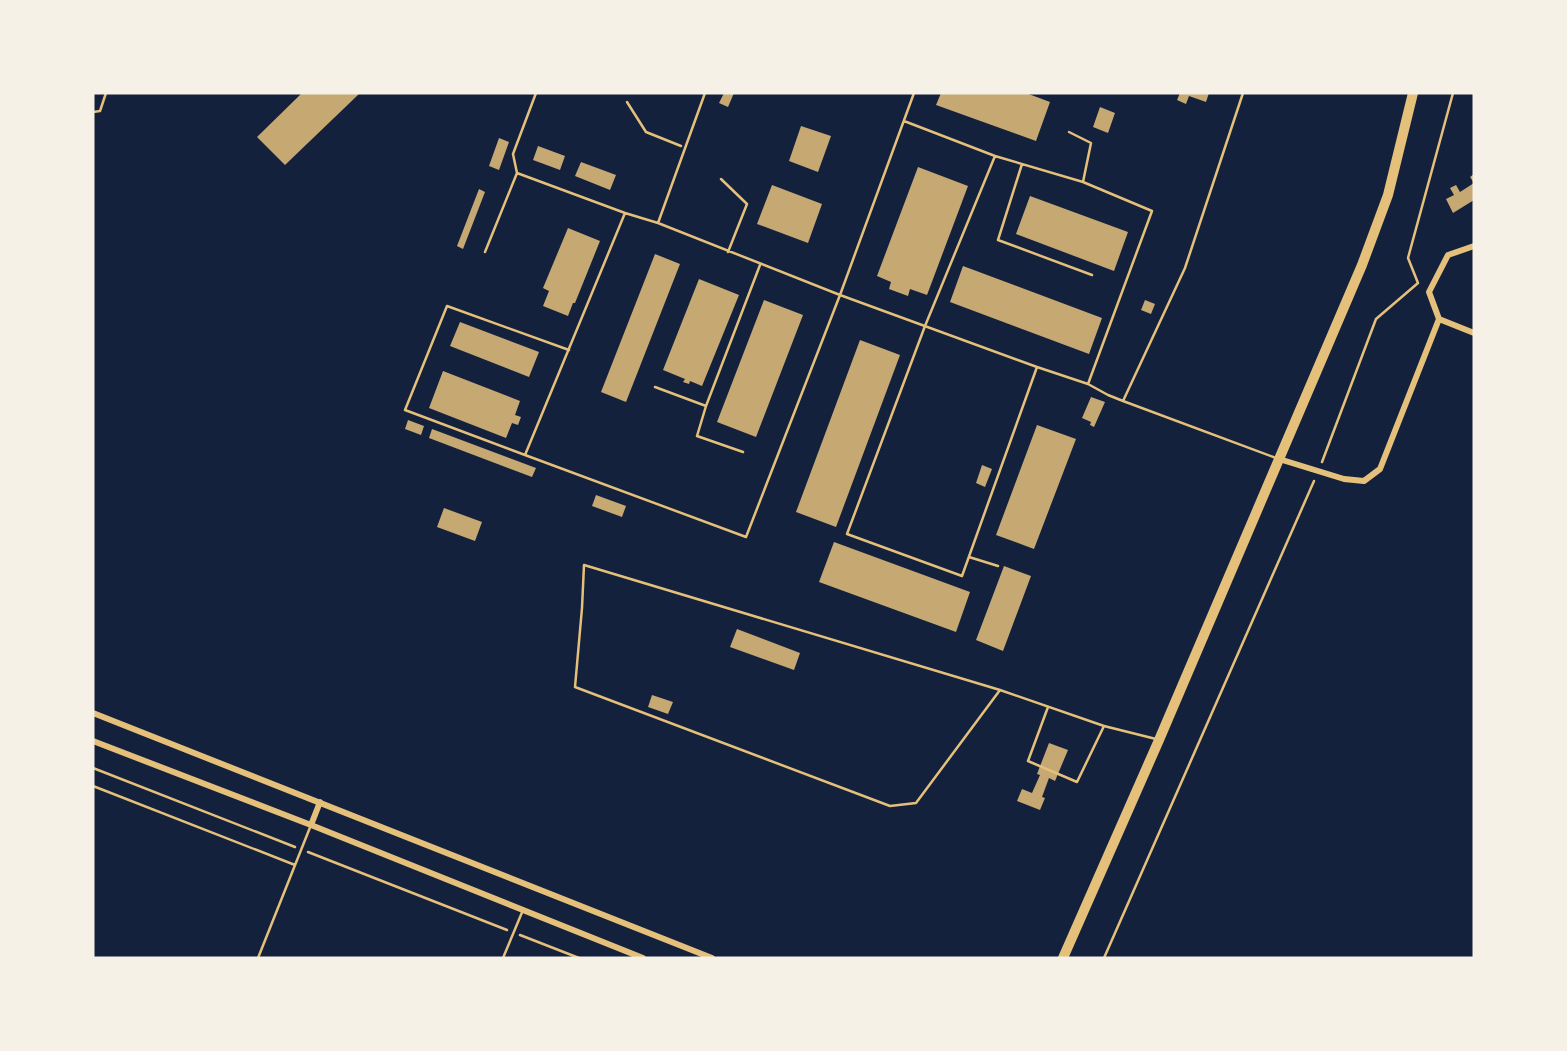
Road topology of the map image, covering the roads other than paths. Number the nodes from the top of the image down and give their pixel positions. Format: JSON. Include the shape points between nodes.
{"nodes":[{"id":1,"x":107,"y":93,"type":"edge"},
{"id":2,"x":536,"y":93,"type":"edge"},
{"id":3,"x":705,"y":93,"type":"edge"},
{"id":4,"x":914,"y":93,"type":"edge"},
{"id":5,"x":1242,"y":93,"type":"edge"},
{"id":6,"x":1413,"y":93,"type":"edge"},
{"id":7,"x":626,"y":102,"type":"dead end"},
{"id":8,"x":93,"y":112,"type":"edge"},
{"id":9,"x":904,"y":121,"type":"junction"},
{"id":10,"x":1069,"y":132,"type":"dead end"},
{"id":11,"x":681,"y":146,"type":"dead end"},
{"id":12,"x":995,"y":156,"type":"junction"},
{"id":13,"x":1022,"y":163,"type":"junction"},
{"id":14,"x":517,"y":173,"type":"junction"},
{"id":15,"x":721,"y":179,"type":"dead end"},
{"id":16,"x":1083,"y":182,"type":"junction"},
{"id":17,"x":625,"y":213,"type":"junction"},
{"id":18,"x":657,"y":223,"type":"junction"},
{"id":19,"x":1474,"y":246,"type":"edge"},
{"id":20,"x":485,"y":252,"type":"dead end"},
{"id":21,"x":728,"y":252,"type":"junction"},
{"id":22,"x":760,"y":265,"type":"junction"},
{"id":23,"x":1092,"y":275,"type":"dead end"},
{"id":24,"x":840,"y":295,"type":"junction"},
{"id":25,"x":1439,"y":319,"type":"junction"},
{"id":26,"x":925,"y":326,"type":"junction"},
{"id":27,"x":1474,"y":333,"type":"edge"},
{"id":28,"x":569,"y":350,"type":"junction"},
{"id":29,"x":1037,"y":367,"type":"junction"},
{"id":30,"x":1088,"y":384,"type":"junction"},
{"id":31,"x":654,"y":387,"type":"dead end"},
{"id":32,"x":1123,"y":401,"type":"junction"},
{"id":33,"x":706,"y":407,"type":"junction"},
{"id":34,"x":743,"y":452,"type":"dead end"},
{"id":35,"x":525,"y":455,"type":"junction"},
{"id":36,"x":1279,"y":459,"type":"junction"},
{"id":37,"x":969,"y":557,"type":"junction"},
{"id":38,"x":998,"y":566,"type":"dead end"},
{"id":39,"x":1000,"y":690,"type":"junction"},
{"id":40,"x":1048,"y":707,"type":"junction"},
{"id":41,"x":93,"y":713,"type":"edge"},
{"id":42,"x":1104,"y":726,"type":"junction"},
{"id":43,"x":1159,"y":740,"type":"junction"},
{"id":44,"x":93,"y":741,"type":"edge"},
{"id":45,"x":93,"y":786,"type":"edge"},
{"id":46,"x":320,"y":803,"type":"junction"},
{"id":47,"x":311,"y":825,"type":"junction"},
{"id":48,"x":295,"y":865,"type":"junction"},
{"id":49,"x":523,"y":910,"type":"junction"},
{"id":50,"x":258,"y":958,"type":"edge"},
{"id":51,"x":503,"y":958,"type":"edge"},
{"id":52,"x":643,"y":958,"type":"edge"},
{"id":53,"x":712,"y":958,"type":"edge"},
{"id":54,"x":1063,"y":958,"type":"edge"}],
"edges":[{"from":1,"to":8,"type":"lane","via":[[100,111]]},
{"from":2,"to":14,"type":"lane","via":[[513,154]]},
{"from":3,"to":18,"type":"lane"},
{"from":4,"to":9,"type":"lane"},
{"from":5,"to":32,"type":"lane","via":[[1185,268]]},
{"from":6,"to":36,"type":"main road","via":[[1388,195]]},
{"from":7,"to":11,"type":"lane","via":[[646,132]]},
{"from":9,"to":12,"type":"lane"},
{"from":9,"to":24,"type":"lane"},
{"from":10,"to":16,"type":"lane","via":[[1091,143]]},
{"from":12,"to":13,"type":"lane"},
{"from":12,"to":26,"type":"lane"},
{"from":13,"to":16,"type":"lane"},
{"from":13,"to":23,"type":"lane","via":[[998,240]]},
{"from":14,"to":17,"type":"lane"},
{"from":14,"to":20,"type":"lane"},
{"from":15,"to":21,"type":"lane","via":[[747,204]]},
{"from":16,"to":30,"type":"lane","via":[[1152,211]]},
{"from":17,"to":18,"type":"lane"},
{"from":17,"to":28,"type":"lane"},
{"from":18,"to":21,"type":"lane"},
{"from":19,"to":25,"type":"street","via":[[1448,255],[1429,292]]},
{"from":21,"to":22,"type":"lane"},
{"from":22,"to":24,"type":"lane"},
{"from":22,"to":33,"type":"lane"},
{"from":24,"to":26,"type":"lane"},
{"from":24,"to":35,"type":"lane","via":[[746,537]]},
{"from":25,"to":27,"type":"street"},
{"from":25,"to":36,"type":"street","via":[[1380,469],[1364,481]]},
{"from":26,"to":29,"type":"lane"},
{"from":26,"to":37,"type":"lane","via":[[847,534],[962,576]]},
{"from":28,"to":35,"type":"lane"},
{"from":28,"to":35,"type":"lane","via":[[447,306],[405,410]]},
{"from":29,"to":30,"type":"lane"},
{"from":29,"to":37,"type":"lane"},
{"from":30,"to":32,"type":"lane"},
{"from":31,"to":33,"type":"lane"},
{"from":32,"to":36,"type":"lane"},
{"from":33,"to":34,"type":"lane","via":[[697,436]]},
{"from":36,"to":43,"type":"main road"},
{"from":37,"to":38,"type":"lane"},
{"from":39,"to":39,"type":"lane","via":[[916,803],[890,806],[575,687],[584,565]]},
{"from":39,"to":40,"type":"lane"},
{"from":40,"to":42,"type":"lane"},
{"from":40,"to":42,"type":"lane","via":[[1028,761],[1077,782]]},
{"from":41,"to":46,"type":"street"},
{"from":42,"to":43,"type":"lane"},
{"from":43,"to":54,"type":"main road"},
{"from":44,"to":47,"type":"street"},
{"from":45,"to":48,"type":"lane"},
{"from":46,"to":47,"type":"street"},
{"from":46,"to":53,"type":"street"},
{"from":47,"to":48,"type":"lane"},
{"from":47,"to":49,"type":"street"},
{"from":48,"to":50,"type":"lane"},
{"from":49,"to":51,"type":"lane"},
{"from":49,"to":52,"type":"street"}]}
